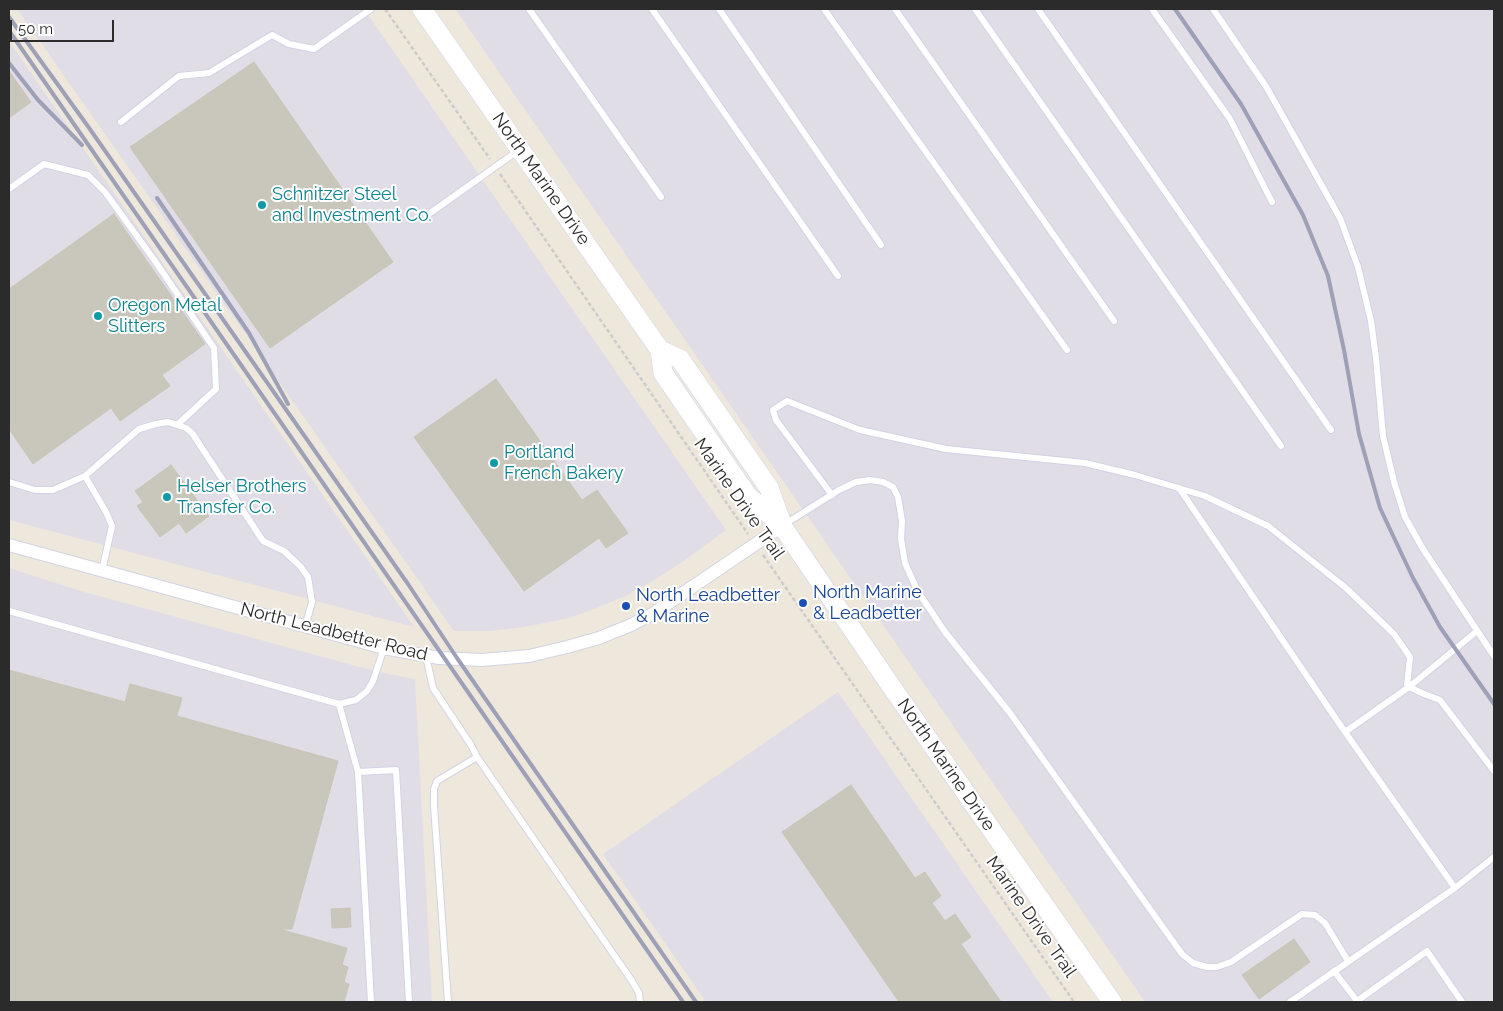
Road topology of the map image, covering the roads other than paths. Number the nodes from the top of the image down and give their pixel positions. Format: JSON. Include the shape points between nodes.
{"nodes":[{"id":1,"x":371,"y":9,"type":"edge"},
{"id":2,"x":422,"y":9,"type":"edge"},
{"id":3,"x":529,"y":9,"type":"edge"},
{"id":4,"x":652,"y":9,"type":"edge"},
{"id":5,"x":719,"y":9,"type":"edge"},
{"id":6,"x":824,"y":9,"type":"edge"},
{"id":7,"x":895,"y":9,"type":"edge"},
{"id":8,"x":975,"y":9,"type":"edge"},
{"id":9,"x":1038,"y":9,"type":"edge"},
{"id":10,"x":1152,"y":9,"type":"edge"},
{"id":11,"x":1213,"y":9,"type":"edge"},
{"id":12,"x":121,"y":122,"type":"dead end"},
{"id":13,"x":520,"y":149,"type":"junction"},
{"id":14,"x":9,"y":189,"type":"edge"},
{"id":15,"x":661,"y":197,"type":"dead end"},
{"id":16,"x":1272,"y":202,"type":"dead end"},
{"id":17,"x":426,"y":216,"type":"dead end"},
{"id":18,"x":881,"y":245,"type":"dead end"},
{"id":19,"x":838,"y":276,"type":"dead end"},
{"id":20,"x":1114,"y":322,"type":"dead end"},
{"id":21,"x":1067,"y":350,"type":"dead end"},
{"id":22,"x":178,"y":424,"type":"junction"},
{"id":23,"x":1332,"y":430,"type":"dead end"},
{"id":24,"x":1281,"y":446,"type":"dead end"},
{"id":25,"x":85,"y":476,"type":"junction"},
{"id":26,"x":9,"y":482,"type":"edge"},
{"id":27,"x":1179,"y":488,"type":"junction"},
{"id":28,"x":832,"y":495,"type":"junction"},
{"id":29,"x":782,"y":526,"type":"junction"},
{"id":30,"x":9,"y":545,"type":"edge"},
{"id":31,"x":102,"y":571,"type":"junction"},
{"id":32,"x":9,"y":611,"type":"edge"},
{"id":33,"x":305,"y":627,"type":"junction"},
{"id":34,"x":1477,"y":631,"type":"junction"},
{"id":35,"x":384,"y":648,"type":"junction"},
{"id":36,"x":426,"y":656,"type":"junction"},
{"id":37,"x":1494,"y":656,"type":"edge"},
{"id":38,"x":1409,"y":687,"type":"junction"},
{"id":39,"x":339,"y":704,"type":"junction"},
{"id":40,"x":1345,"y":732,"type":"junction"},
{"id":41,"x":477,"y":757,"type":"junction"},
{"id":42,"x":1494,"y":771,"type":"edge"},
{"id":43,"x":358,"y":772,"type":"junction"},
{"id":44,"x":1494,"y":858,"type":"edge"},
{"id":45,"x":1455,"y":888,"type":"junction"},
{"id":46,"x":1348,"y":961,"type":"junction"},
{"id":47,"x":1334,"y":971,"type":"junction"},
{"id":48,"x":371,"y":1002,"type":"edge"},
{"id":49,"x":409,"y":1002,"type":"edge"},
{"id":50,"x":448,"y":1002,"type":"edge"},
{"id":51,"x":640,"y":1002,"type":"edge"},
{"id":52,"x":1112,"y":1002,"type":"edge"},
{"id":53,"x":1290,"y":1002,"type":"edge"},
{"id":54,"x":1462,"y":1002,"type":"edge"}],
"edges":[{"from":1,"to":12,"type":"lane","via":[[314,49],[289,44],[272,35],[208,73],[179,76]]},
{"from":2,"to":13,"type":"main road","name":"North Marine Drive"},
{"from":3,"to":15,"type":"lane"},
{"from":4,"to":19,"type":"lane"},
{"from":5,"to":18,"type":"lane"},
{"from":6,"to":21,"type":"lane"},
{"from":7,"to":20,"type":"lane"},
{"from":8,"to":24,"type":"lane"},
{"from":9,"to":23,"type":"lane"},
{"from":10,"to":16,"type":"lane","via":[[1230,119]]},
{"from":11,"to":34,"type":"lane","via":[[1267,88],[1340,218],[1358,267],[1371,321],[1383,436],[1405,517]]},
{"from":13,"to":17,"type":"lane"},
{"from":13,"to":29,"type":"main road","name":"North Marine Drive","via":[[660,350],[680,359],[769,488]]},
{"from":14,"to":22,"type":"lane","via":[[44,164],[88,175],[105,192],[155,261],[214,348],[216,389]]},
{"from":22,"to":25,"type":"lane","via":[[168,422],[139,430]]},
{"from":22,"to":33,"type":"lane","via":[[192,433],[263,541],[284,551],[308,577],[312,602]]},
{"from":25,"to":26,"type":"lane","via":[[52,490],[35,490]]},
{"from":25,"to":31,"type":"lane","via":[[112,526]]},
{"from":27,"to":28,"type":"lane","via":[[1085,463],[946,449],[860,430],[787,401],[773,410],[776,420]]},
{"from":27,"to":38,"type":"lane","via":[[1205,496],[1268,526],[1346,588],[1394,634],[1410,657]]},
{"from":27,"to":40,"type":"lane"},
{"from":28,"to":29,"type":"lane"},
{"from":28,"to":46,"type":"lane","via":[[856,482],[870,480],[892,486],[902,521],[905,563],[917,590],[1182,954],[1193,962],[1217,967],[1232,962],[1302,914],[1315,915],[1325,923]]},
{"from":29,"to":36,"type":"street","name":"North Leadbetter Road","via":[[654,613],[599,638],[514,658],[482,660]]},
{"from":29,"to":52,"type":"main road","name":"North Marine Drive"},
{"from":30,"to":31,"type":"street","name":"North Leadbetter Road"},
{"from":31,"to":33,"type":"street","name":"North Leadbetter Road"},
{"from":32,"to":39,"type":"lane"},
{"from":33,"to":35,"type":"street","name":"North Leadbetter Road"},
{"from":34,"to":37,"type":"lane"},
{"from":34,"to":38,"type":"lane"},
{"from":35,"to":36,"type":"street","name":"North Leadbetter Road"},
{"from":35,"to":39,"type":"lane","via":[[367,691],[356,700]]},
{"from":36,"to":41,"type":"lane","via":[[433,688]]},
{"from":38,"to":40,"type":"lane"},
{"from":38,"to":42,"type":"lane","via":[[1440,700]]},
{"from":39,"to":43,"type":"lane"},
{"from":40,"to":45,"type":"lane"},
{"from":41,"to":50,"type":"lane","via":[[437,781],[434,789]]},
{"from":41,"to":51,"type":"lane","via":[[632,981]]},
{"from":43,"to":48,"type":"lane"},
{"from":43,"to":49,"type":"lane","via":[[396,770]]},
{"from":44,"to":45,"type":"lane"},
{"from":45,"to":46,"type":"lane"},
{"from":46,"to":47,"type":"lane"},
{"from":47,"to":53,"type":"lane"},
{"from":47,"to":54,"type":"lane","via":[[1357,1001],[1427,951]]}]}
